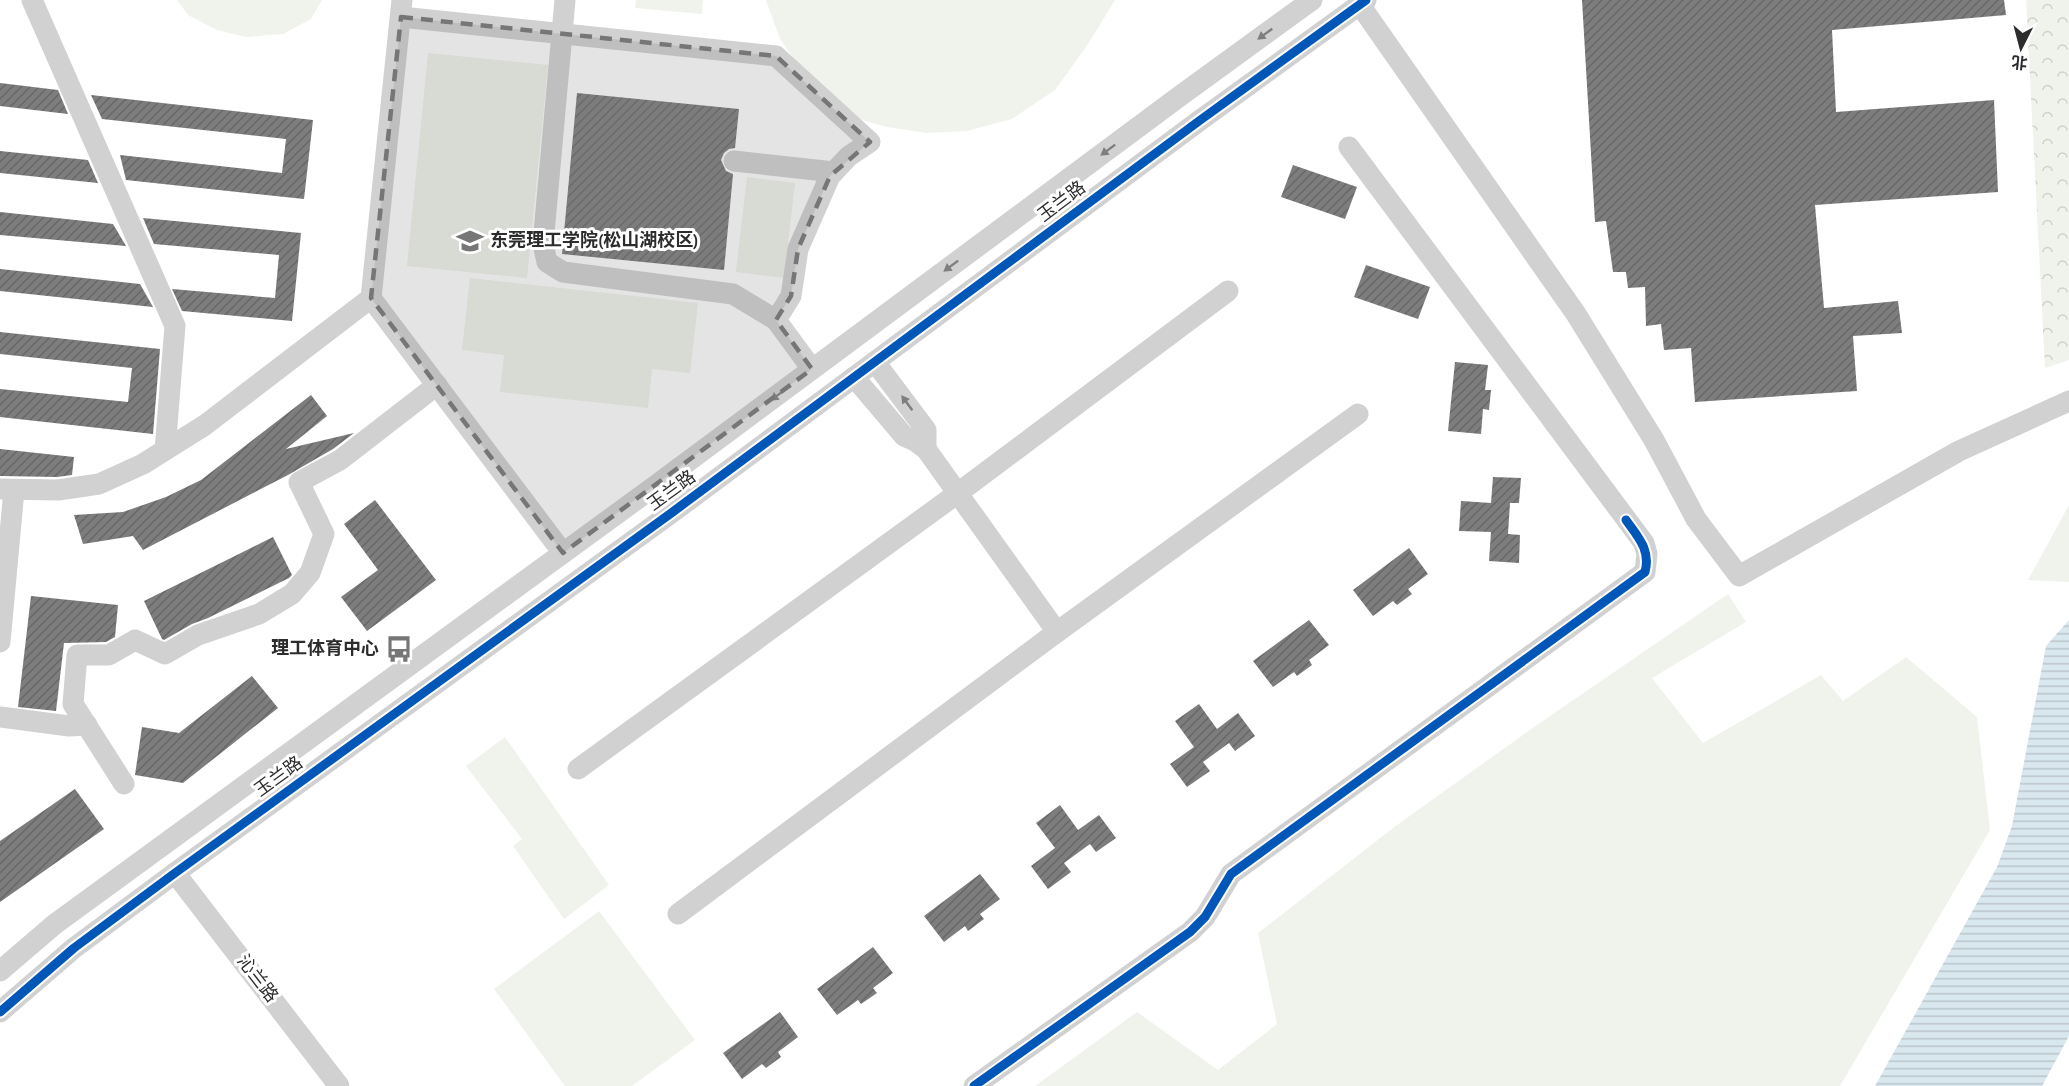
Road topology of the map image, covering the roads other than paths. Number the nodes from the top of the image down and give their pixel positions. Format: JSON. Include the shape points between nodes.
{"nodes":[{"id":1,"x":32,"y":0,"type":"edge"},
{"id":2,"x":565,"y":0,"type":"edge"},
{"id":3,"x":1312,"y":0,"type":"edge"},
{"id":4,"x":1363,"y":2,"type":"edge"},
{"id":5,"x":401,"y":8,"type":"edge"},
{"id":6,"x":562,"y":33,"type":"junction"},
{"id":7,"x":1349,"y":147,"type":"dead end"},
{"id":8,"x":734,"y":161,"type":"dead end"},
{"id":9,"x":834,"y":172,"type":"junction"},
{"id":10,"x":1228,"y":291,"type":"dead end"},
{"id":11,"x":371,"y":298,"type":"junction"},
{"id":12,"x":776,"y":321,"type":"junction"},
{"id":13,"x":874,"y":362,"type":"junction"},
{"id":14,"x":812,"y":369,"type":"junction"},
{"id":15,"x":854,"y":377,"type":"junction"},
{"id":16,"x":437,"y":385,"type":"junction"},
{"id":17,"x":2069,"y":401,"type":"edge"},
{"id":18,"x":1358,"y":414,"type":"dead end"},
{"id":19,"x":926,"y":449,"type":"junction"},
{"id":20,"x":165,"y":450,"type":"junction"},
{"id":21,"x":7,"y":489,"type":"edge"},
{"id":22,"x":958,"y":493,"type":"junction"},
{"id":23,"x":563,"y":553,"type":"junction"},
{"id":24,"x":1057,"y":632,"type":"junction"},
{"id":25,"x":0,"y":642,"type":"edge"},
{"id":26,"x":0,"y":717,"type":"edge"},
{"id":27,"x":87,"y":725,"type":"junction"},
{"id":28,"x":578,"y":769,"type":"dead end"},
{"id":29,"x":124,"y":784,"type":"dead end"},
{"id":30,"x":175,"y":873,"type":"junction"},
{"id":31,"x":678,"y":914,"type":"dead end"},
{"id":32,"x":0,"y":971,"type":"edge"},
{"id":33,"x":0,"y":1012,"type":"edge"},
{"id":34,"x":339,"y":1086,"type":"edge"},
{"id":35,"x":974,"y":1086,"type":"edge"}],
"edges":[{"from":1,"to":20,"type":"street","via":[[175,326]]},
{"from":2,"to":6,"type":"street"},
{"from":3,"to":14,"type":"street","name":"玉兰路","one_way":true},
{"from":4,"to":13,"type":"street","name":"玉兰路"},
{"from":4,"to":17,"type":"street","via":[[1576,314],[1654,440],[1696,519],[1739,576],[1959,451]]},
{"from":5,"to":6,"type":"street"},
{"from":5,"to":11,"type":"street"},
{"from":6,"to":9,"type":"street","via":[[776,56],[870,142]]},
{"from":6,"to":12,"type":"street","via":[[543,244],[547,262],[563,272],[733,294]]},
{"from":7,"to":35,"type":"street","via":[[1644,543],[1645,572],[1231,874],[1205,917],[1190,932]]},
{"from":8,"to":9,"type":"street"},
{"from":9,"to":12,"type":"street","via":[[798,249],[791,296]]},
{"from":10,"to":22,"type":"street"},
{"from":11,"to":16,"type":"street"},
{"from":11,"to":20,"type":"street","via":[[205,425]]},
{"from":12,"to":14,"type":"street"},
{"from":13,"to":15,"type":"street","name":"玉兰路"},
{"from":19,"to":13,"type":"street","one_way":true,"via":[[926,430]]},
{"from":14,"to":23,"type":"street","name":"玉兰路","one_way":true},
{"from":15,"to":19,"type":"street","via":[[904,436]]},
{"from":15,"to":30,"type":"street","name":"玉兰路"},
{"from":16,"to":23,"type":"street"},
{"from":16,"to":27,"type":"street","via":[[340,460],[299,482],[324,534],[310,573],[292,594],[259,614],[198,635],[165,654],[135,640],[109,655],[77,655],[73,704]]},
{"from":18,"to":24,"type":"street"},
{"from":19,"to":22,"type":"street"},
{"from":20,"to":21,"type":"street","via":[[99,484],[58,490]]},
{"from":21,"to":25,"type":"street"},
{"from":22,"to":24,"type":"street"},
{"from":22,"to":28,"type":"street"},
{"from":23,"to":32,"type":"street","name":"玉兰路","via":[[55,924]]},
{"from":24,"to":31,"type":"street"},
{"from":26,"to":27,"type":"street"},
{"from":27,"to":29,"type":"street"},
{"from":30,"to":33,"type":"street","name":"玉兰路","via":[[74,948]]},
{"from":30,"to":34,"type":"street","name":"沁兰路"}]}
